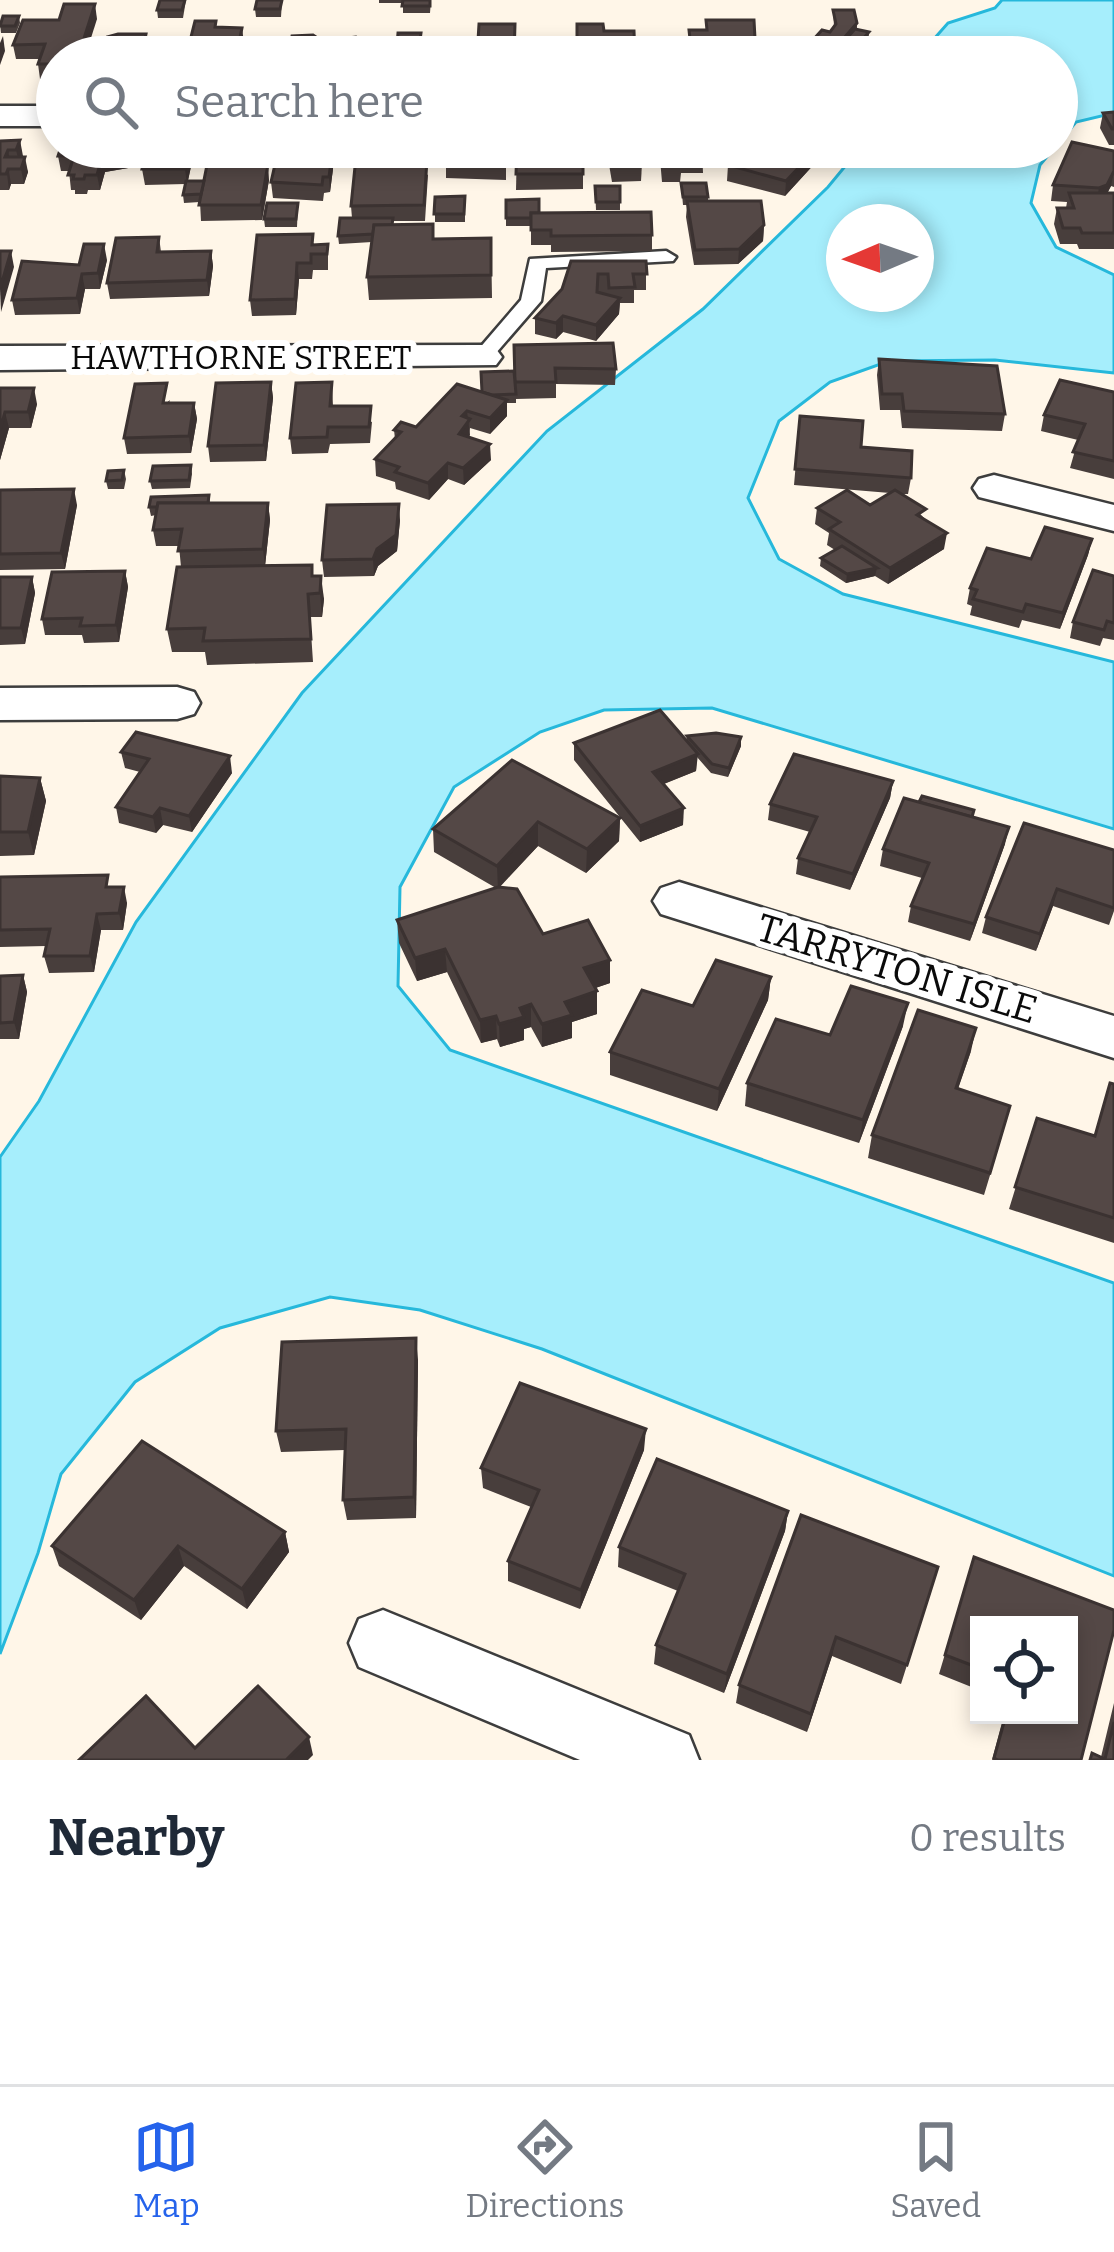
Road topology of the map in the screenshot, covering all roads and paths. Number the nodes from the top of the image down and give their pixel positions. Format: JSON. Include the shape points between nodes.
{"nodes":[{"id":1,"x":0,"y":116,"type":"edge"},
{"id":2,"x":36,"y":116,"type":"edge"},
{"id":3,"x":666,"y":257,"type":"dead end"},
{"id":4,"x":482,"y":357,"type":"joint"},
{"id":5,"x":0,"y":358,"type":"edge"},
{"id":6,"x":994,"y":488,"type":"dead end"},
{"id":7,"x":1114,"y":518,"type":"edge"},
{"id":8,"x":176,"y":703,"type":"dead end"},
{"id":9,"x":0,"y":704,"type":"edge"},
{"id":10,"x":679,"y":901,"type":"dead end"},
{"id":11,"x":1114,"y":1037,"type":"edge"},
{"id":12,"x":383,"y":1642,"type":"dead end"},
{"id":13,"x":664,"y":1760,"type":"edge"}],
"edges":[{"from":1,"to":2,"type":"street"},
{"from":3,"to":4,"type":"lane","via":[[537,262],[531,301]]},
{"from":4,"to":5,"type":"street","name":"HAWTHORNE STREET"},
{"from":6,"to":7,"type":"street"},
{"from":8,"to":9,"type":"street"},
{"from":10,"to":11,"type":"street","name":"TARRYTON ISLE"},
{"from":12,"to":13,"type":"street"}]}
